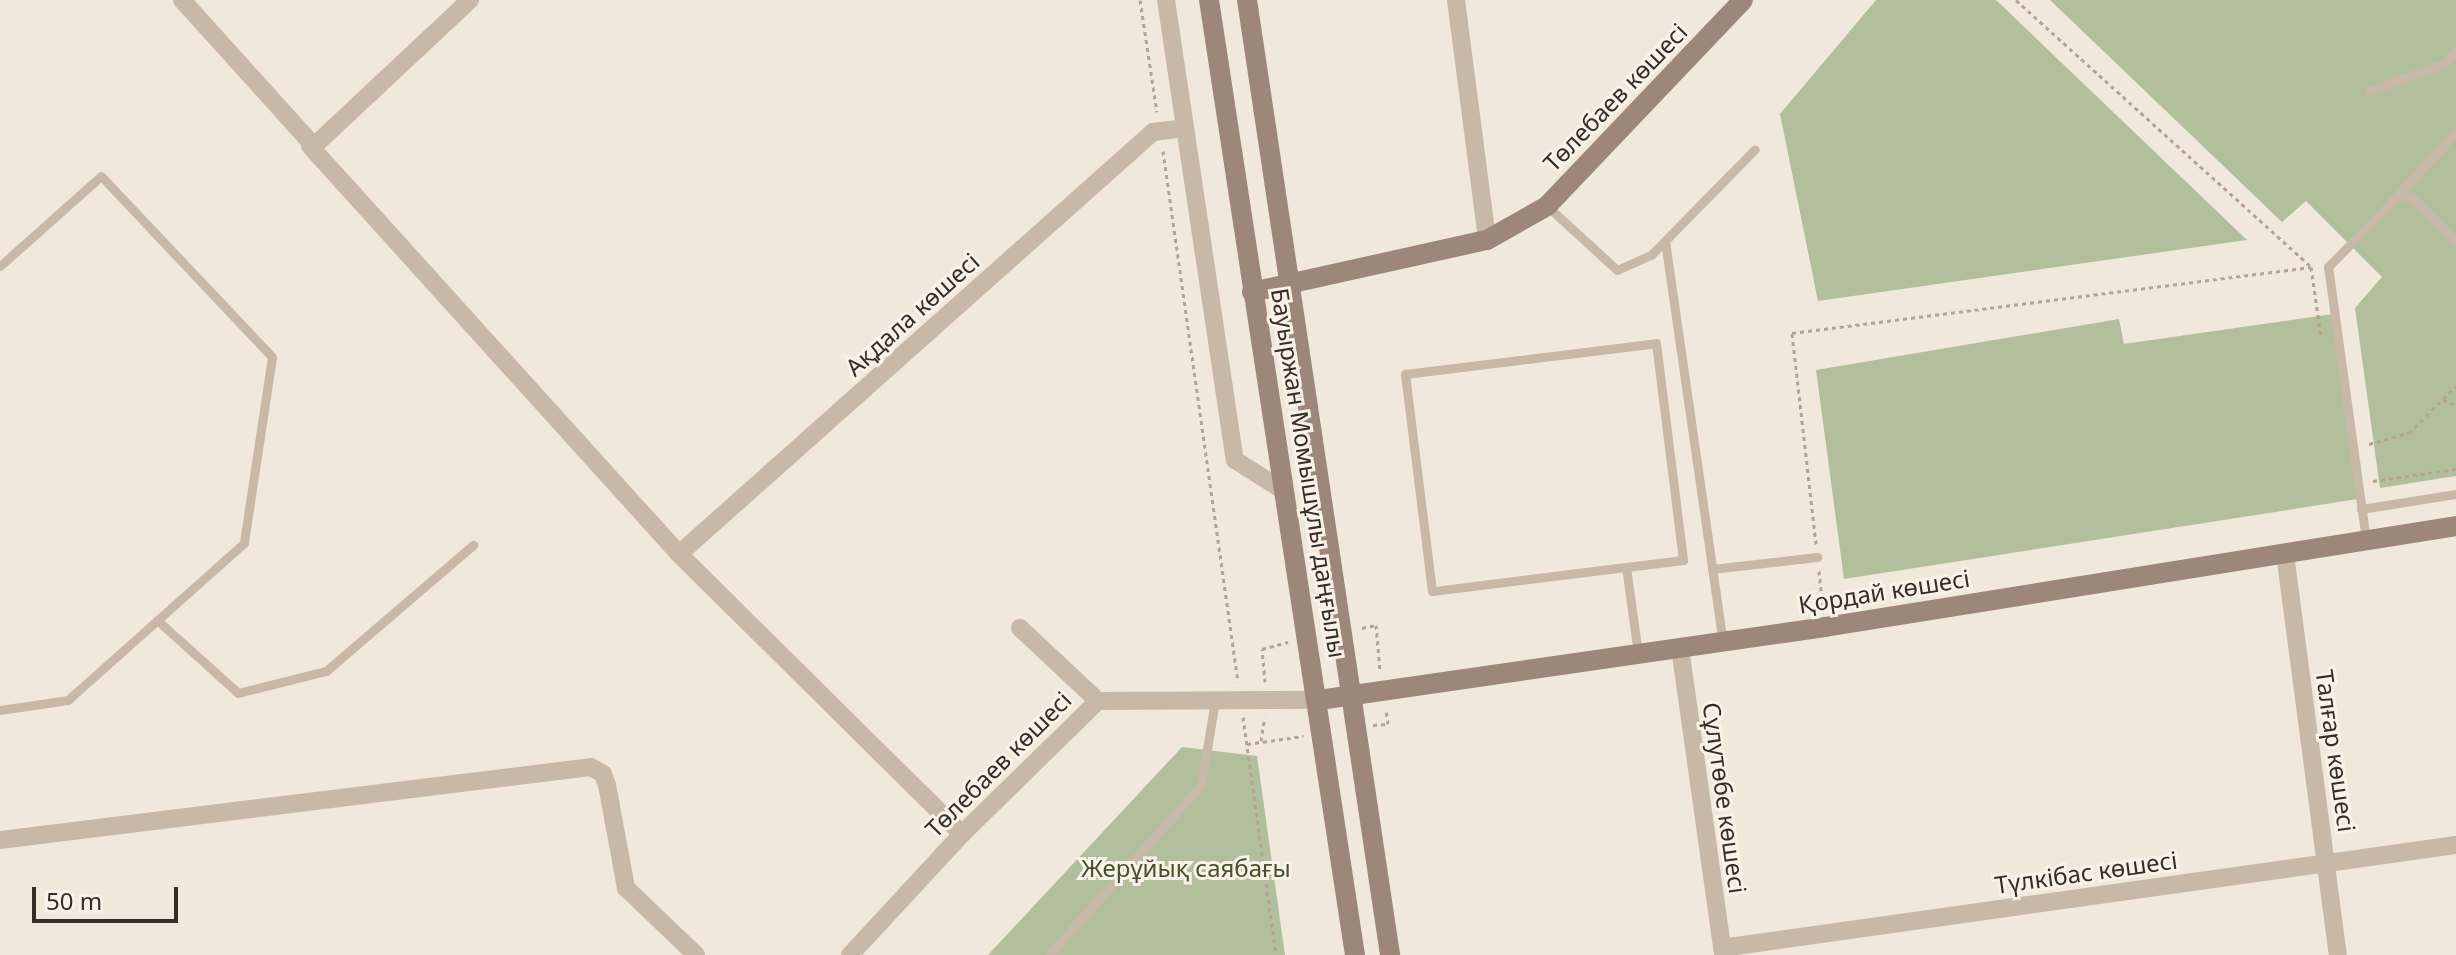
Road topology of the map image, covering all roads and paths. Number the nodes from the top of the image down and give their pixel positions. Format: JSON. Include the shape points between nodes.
{"nodes":[{"id":1,"x":182,"y":0,"type":"edge"},
{"id":2,"x":470,"y":0,"type":"edge"},
{"id":3,"x":1140,"y":0,"type":"edge"},
{"id":4,"x":1166,"y":0,"type":"edge"},
{"id":5,"x":1209,"y":0,"type":"edge"},
{"id":6,"x":1247,"y":0,"type":"edge"},
{"id":7,"x":1456,"y":0,"type":"edge"},
{"id":8,"x":1743,"y":0,"type":"edge"},
{"id":9,"x":2016,"y":0,"type":"edge"},
{"id":10,"x":2456,"y":51,"type":"edge"},
{"id":11,"x":2369,"y":91,"type":"dead end"},
{"id":12,"x":1185,"y":128,"type":"junction"},
{"id":13,"x":1160,"y":131,"type":"junction"},
{"id":14,"x":2456,"y":132,"type":"edge"},
{"id":15,"x":312,"y":146,"type":"junction"},
{"id":16,"x":1755,"y":149,"type":"dead end"},
{"id":17,"x":2398,"y":195,"type":"junction"},
{"id":18,"x":1547,"y":206,"type":"junction"},
{"id":19,"x":1487,"y":240,"type":"junction"},
{"id":20,"x":1665,"y":241,"type":"junction"},
{"id":21,"x":2456,"y":242,"type":"edge"},
{"id":22,"x":0,"y":266,"type":"edge"},
{"id":23,"x":2311,"y":267,"type":"junction"},
{"id":24,"x":1291,"y":284,"type":"junction"},
{"id":25,"x":1252,"y":292,"type":"junction"},
{"id":26,"x":2322,"y":340,"type":"dead end"},
{"id":27,"x":2456,"y":386,"type":"edge"},
{"id":28,"x":2443,"y":400,"type":"junction"},
{"id":29,"x":2456,"y":405,"type":"edge"},
{"id":30,"x":2353,"y":446,"type":"junction"},
{"id":31,"x":2456,"y":469,"type":"edge"},
{"id":32,"x":2358,"y":483,"type":"junction"},
{"id":33,"x":1284,"y":491,"type":"junction"},
{"id":34,"x":2456,"y":494,"type":"edge"},
{"id":35,"x":2361,"y":509,"type":"junction"},
{"id":36,"x":2456,"y":526,"type":"edge"},
{"id":37,"x":2366,"y":540,"type":"junction"},
{"id":38,"x":473,"y":545,"type":"dead end"},
{"id":39,"x":679,"y":554,"type":"junction"},
{"id":40,"x":2285,"y":554,"type":"junction"},
{"id":41,"x":1817,"y":557,"type":"junction"},
{"id":42,"x":1626,"y":567,"type":"junction"},
{"id":43,"x":1712,"y":569,"type":"junction"},
{"id":44,"x":157,"y":620,"type":"junction"},
{"id":45,"x":1825,"y":627,"type":"junction"},
{"id":46,"x":1020,"y":628,"type":"dead end"},
{"id":47,"x":1723,"y":642,"type":"junction"},
{"id":48,"x":1680,"y":648,"type":"junction"},
{"id":49,"x":1638,"y":654,"type":"junction"},
{"id":50,"x":1353,"y":695,"type":"junction"},
{"id":51,"x":1215,"y":700,"type":"junction"},
{"id":52,"x":1241,"y":700,"type":"junction"},
{"id":53,"x":1319,"y":700,"type":"junction"},
{"id":54,"x":1098,"y":701,"type":"junction"},
{"id":55,"x":0,"y":710,"type":"edge"},
{"id":56,"x":1261,"y":741,"type":"dead end"},
{"id":57,"x":1247,"y":744,"type":"junction"},
{"id":58,"x":962,"y":834,"type":"junction"},
{"id":59,"x":0,"y":840,"type":"edge"},
{"id":60,"x":2456,"y":845,"type":"edge"},
{"id":61,"x":2327,"y":863,"type":"junction"},
{"id":62,"x":1722,"y":951,"type":"edge"},
{"id":63,"x":696,"y":955,"type":"edge"},
{"id":64,"x":850,"y":955,"type":"edge"},
{"id":65,"x":1049,"y":955,"type":"edge"},
{"id":66,"x":1276,"y":955,"type":"edge"},
{"id":67,"x":1355,"y":955,"type":"edge"},
{"id":68,"x":1390,"y":955,"type":"edge"},
{"id":69,"x":2338,"y":955,"type":"edge"}],
"edges":[{"from":1,"to":15,"type":"street"},
{"from":2,"to":15,"type":"street"},
{"from":3,"to":13,"type":"path"},
{"from":4,"to":12,"type":"street"},
{"from":5,"to":25,"type":"main road","name":"Бауыржан Момышұлы даңғылы"},
{"from":6,"to":24,"type":"main road","name":"Бауыржан Момышұлы даңғылы"},
{"from":7,"to":19,"type":"street"},
{"from":8,"to":18,"type":"main road","name":"Төлебаев көшесі"},
{"from":9,"to":23,"type":"path"},
{"from":10,"to":11,"type":"lane","via":[[2445,63]]},
{"from":12,"to":13,"type":"street"},
{"from":12,"to":33,"type":"street","via":[[1235,460]]},
{"from":13,"to":39,"type":"street","name":"Ақдала көшесі"},
{"from":13,"to":52,"type":"path"},
{"from":14,"to":17,"type":"lane"},
{"from":15,"to":39,"type":"street"},
{"from":16,"to":20,"type":"lane"},
{"from":17,"to":21,"type":"lane","via":[[2412,197]]},
{"from":17,"to":30,"type":"lane","via":[[2335,254],[2327,270]]},
{"from":18,"to":19,"type":"main road","name":"Төлебаев көшесі"},
{"from":18,"to":20,"type":"lane","via":[[1617,270],[1651,255]]},
{"from":19,"to":24,"type":"main road"},
{"from":20,"to":43,"type":"lane"},
{"from":22,"to":44,"type":"lane","via":[[101,176],[272,357],[244,543]]},
{"from":23,"to":26,"type":"path"},
{"from":23,"to":41,"type":"path","via":[[1792,333]]},
{"from":24,"to":25,"type":"main road"},
{"from":24,"to":50,"type":"main road","name":"Бауыржан Момышұлы даңғылы"},
{"from":25,"to":33,"type":"main road","name":"Бауыржан Момышұлы даңғылы"},
{"from":27,"to":28,"type":"path"},
{"from":28,"to":29,"type":"path"},
{"from":28,"to":30,"type":"path","via":[[2409,433]]},
{"from":30,"to":32,"type":"lane"},
{"from":31,"to":32,"type":"path"},
{"from":32,"to":35,"type":"lane"},
{"from":33,"to":53,"type":"main road","name":"Бауыржан Момышұлы даңғылы"},
{"from":34,"to":35,"type":"lane"},
{"from":35,"to":37,"type":"lane"},
{"from":36,"to":37,"type":"main road","name":"Қордай көшесі"},
{"from":37,"to":40,"type":"main road","name":"Қордай көшесі"},
{"from":38,"to":44,"type":"lane","via":[[326,671],[238,693]]},
{"from":39,"to":58,"type":"street"},
{"from":40,"to":45,"type":"main road","name":"Қордай көшесі"},
{"from":40,"to":61,"type":"street","name":"Талғар көшесі"},
{"from":41,"to":43,"type":"lane"},
{"from":41,"to":45,"type":"path"},
{"from":42,"to":42,"type":"lane","via":[[1683,560],[1656,343],[1405,374],[1432,591]]},
{"from":42,"to":49,"type":"lane"},
{"from":43,"to":47,"type":"lane"},
{"from":44,"to":55,"type":"lane","via":[[68,700]]},
{"from":45,"to":47,"type":"main road","name":"Қордай көшесі"},
{"from":46,"to":54,"type":"street"},
{"from":47,"to":48,"type":"main road","name":"Қордай көшесі"},
{"from":48,"to":49,"type":"main road","name":"Қордай көшесі"},
{"from":48,"to":62,"type":"street","name":"Сұлутөбе көшесі"},
{"from":49,"to":50,"type":"main road","name":"Қордай көшесі"},
{"from":50,"to":53,"type":"main road","name":"Қордай көшесі"},
{"from":50,"to":68,"type":"main road","name":"Бауыржан Момышұлы даңғылы"},
{"from":51,"to":52,"type":"street","name":"Төлебаев көшесі"},
{"from":51,"to":54,"type":"street","name":"Төлебаев көшесі"},
{"from":51,"to":65,"type":"lane","via":[[1201,785]]},
{"from":52,"to":53,"type":"street","name":"Төлебаев көшесі"},
{"from":52,"to":57,"type":"path"},
{"from":53,"to":67,"type":"main road","name":"Бауыржан Момышұлы даңғылы"},
{"from":54,"to":58,"type":"street","name":"Төлебаев көшесі"},
{"from":56,"to":57,"type":"path"},
{"from":57,"to":66,"type":"path"},
{"from":58,"to":64,"type":"street","name":"Төлебаев көшесі"},
{"from":59,"to":63,"type":"street","via":[[591,767],[603,774],[607,785],[626,888]]},
{"from":60,"to":61,"type":"street","name":"Түлкібас көшесі"},
{"from":61,"to":62,"type":"street","name":"Түлкібас көшесі"},
{"from":61,"to":69,"type":"street","name":"Талғар көшесі"}]}
